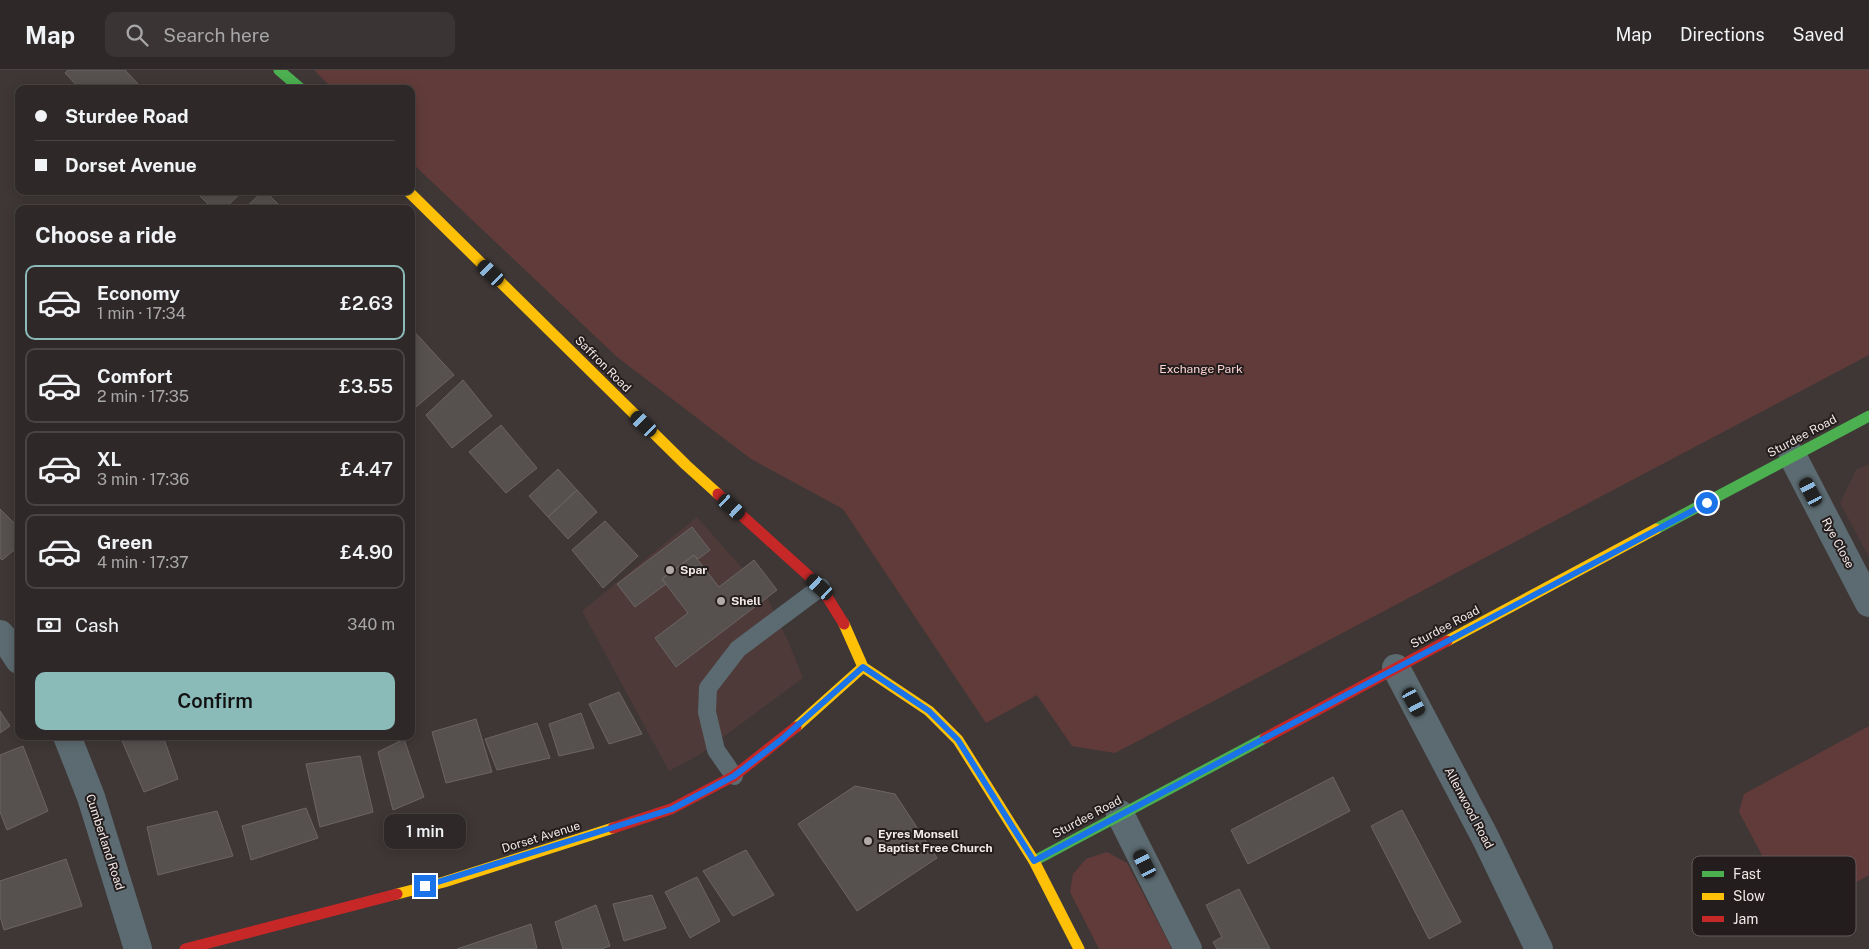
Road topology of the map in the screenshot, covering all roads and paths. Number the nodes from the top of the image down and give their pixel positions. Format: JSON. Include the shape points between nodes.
{"nodes":[{"id":1,"x":279,"y":70,"type":"edge"},
{"id":2,"x":296,"y":85,"type":"edge"},
{"id":3,"x":412,"y":195,"type":"edge"},
{"id":4,"x":1869,"y":416,"type":"edge"},
{"id":5,"x":1793,"y":457,"type":"junction"},
{"id":6,"x":820,"y":587,"type":"junction"},
{"id":7,"x":1869,"y":603,"type":"edge"},
{"id":8,"x":0,"y":634,"type":"edge"},
{"id":9,"x":15,"y":654,"type":"edge"},
{"id":10,"x":863,"y":667,"type":"junction"},
{"id":11,"x":1396,"y":668,"type":"junction"},
{"id":12,"x":69,"y":740,"type":"edge"},
{"id":13,"x":734,"y":776,"type":"junction"},
{"id":14,"x":1120,"y":814,"type":"junction"},
{"id":15,"x":1034,"y":861,"type":"junction"},
{"id":16,"x":138,"y":949,"type":"edge"},
{"id":17,"x":185,"y":949,"type":"edge"},
{"id":18,"x":1079,"y":949,"type":"edge"},
{"id":19,"x":1188,"y":949,"type":"edge"},
{"id":20,"x":1539,"y":949,"type":"edge"}],
"edges":[{"from":1,"to":2,"type":"street"},
{"from":3,"to":6,"type":"street","name":"Saffron Road","via":[[686,465]]},
{"from":4,"to":5,"type":"street","name":"Sturdee Road"},
{"from":5,"to":7,"type":"street","name":"Rye Close"},
{"from":5,"to":11,"type":"street","name":"Sturdee Road"},
{"from":6,"to":10,"type":"street","name":"Saffron Road","via":[[845,626]]},
{"from":6,"to":13,"type":"lane","via":[[738,649],[708,688],[707,712],[716,750]]},
{"from":8,"to":9,"type":"street"},
{"from":10,"to":13,"type":"street","name":"Dorset Avenue","via":[[782,739]]},
{"from":10,"to":15,"type":"street","via":[[929,711],[958,740]]},
{"from":11,"to":14,"type":"street","name":"Sturdee Road"},
{"from":11,"to":20,"type":"street","name":"Allenwood Road","via":[[1486,839]]},
{"from":12,"to":16,"type":"street","name":"Cumberland Road","via":[[91,796]]},
{"from":13,"to":17,"type":"street","name":"Dorset Avenue","via":[[672,809],[444,882]]},
{"from":14,"to":15,"type":"street","name":"Sturdee Road"},
{"from":14,"to":19,"type":"street"},
{"from":15,"to":18,"type":"street"}]}
